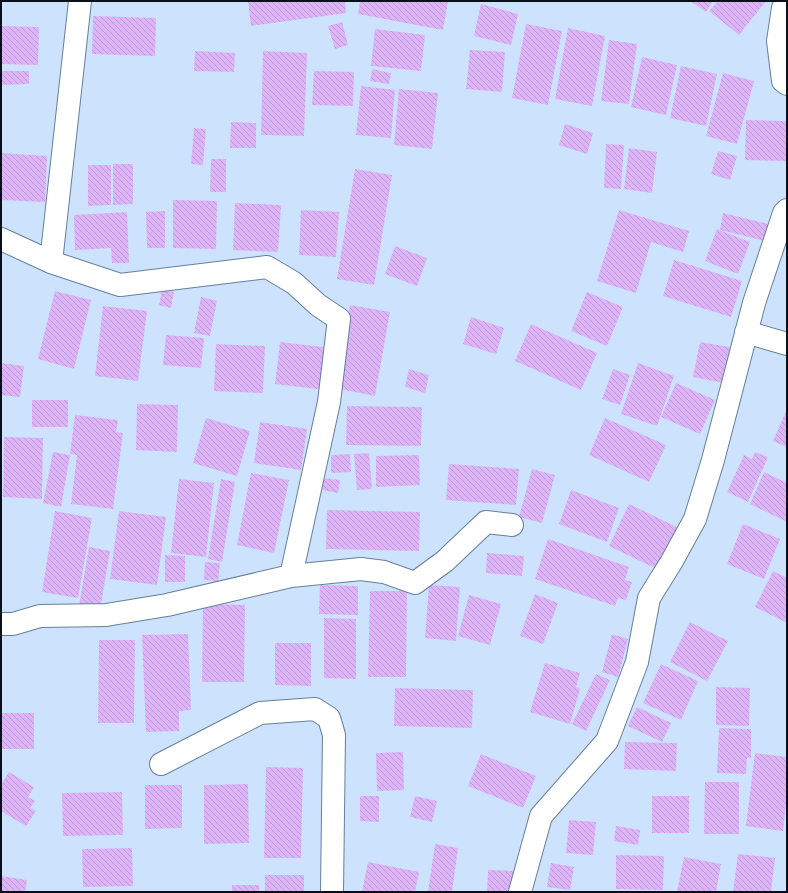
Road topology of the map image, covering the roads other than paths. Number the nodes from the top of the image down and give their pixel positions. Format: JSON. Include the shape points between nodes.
{"nodes":[{"id":1,"x":80,"y":1,"type":"edge"},
{"id":2,"x":787,"y":6,"type":"edge"},
{"id":3,"x":787,"y":84,"type":"edge"},
{"id":4,"x":787,"y":210,"type":"edge"},
{"id":5,"x":1,"y":239,"type":"edge"},
{"id":6,"x":51,"y":262,"type":"junction"},
{"id":7,"x":746,"y":332,"type":"junction"},
{"id":8,"x":787,"y":344,"type":"edge"},
{"id":9,"x":512,"y":525,"type":"dead end"},
{"id":10,"x":291,"y":576,"type":"junction"},
{"id":11,"x":1,"y":624,"type":"edge"},
{"id":12,"x":161,"y":764,"type":"dead end"},
{"id":13,"x":332,"y":892,"type":"edge"},
{"id":14,"x":520,"y":892,"type":"edge"}],
"edges":[{"from":1,"to":6,"type":"street"},
{"from":2,"to":3,"type":"street","via":[[784,8],[778,41],[783,81]]},
{"from":4,"to":7,"type":"street","via":[[756,295]]},
{"from":5,"to":6,"type":"street"},
{"from":6,"to":10,"type":"street","via":[[120,285],[267,268],[294,283],[318,305],[339,319],[329,402]]},
{"from":7,"to":8,"type":"street"},
{"from":7,"to":14,"type":"street","via":[[714,460],[695,519],[648,598],[637,662],[607,741],[541,816]]},
{"from":9,"to":10,"type":"street","via":[[486,522],[445,561],[415,583],[384,572],[361,569]]},
{"from":10,"to":11,"type":"street","via":[[167,606],[106,615],[40,616],[13,624]]},
{"from":12,"to":13,"type":"street","via":[[260,713],[315,709],[329,718],[334,735]]}]}
